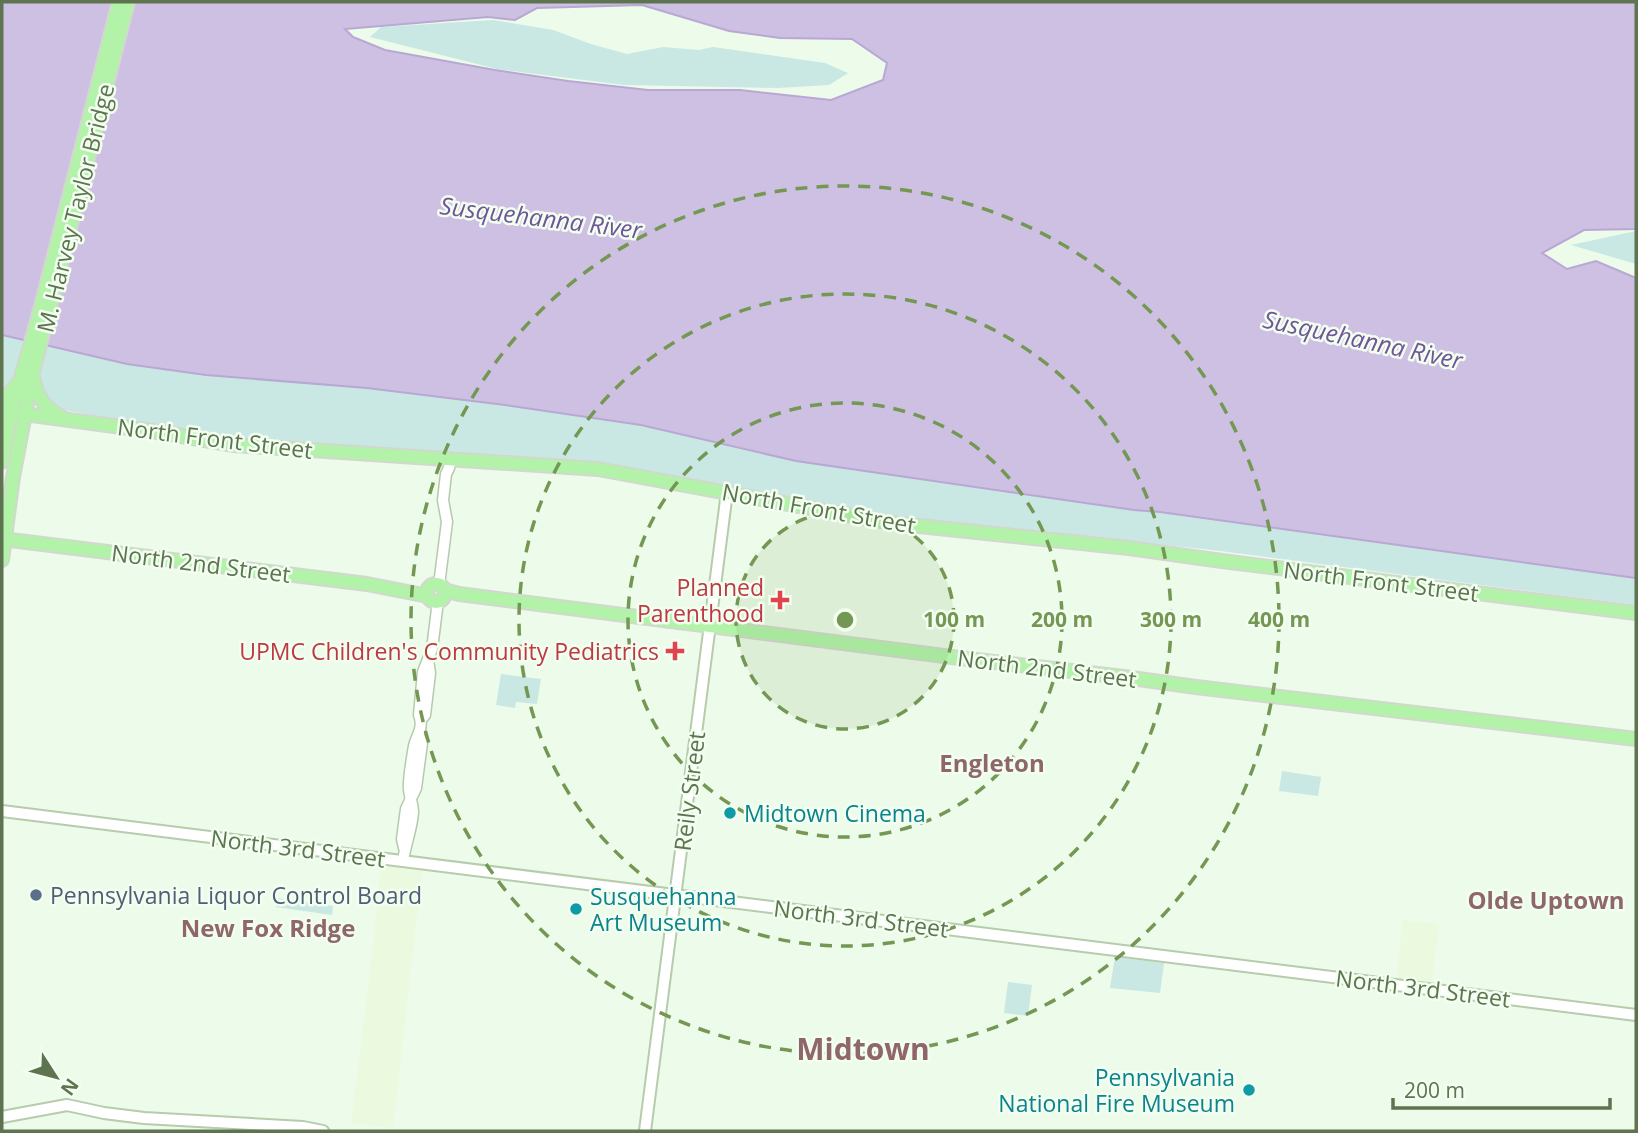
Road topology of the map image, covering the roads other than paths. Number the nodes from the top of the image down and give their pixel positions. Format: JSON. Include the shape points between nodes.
{"nodes":[{"id":1,"x":119,"y":2,"type":"edge"},
{"id":2,"x":128,"y":2,"type":"edge"},
{"id":3,"x":32,"y":356,"type":"junction"},
{"id":4,"x":27,"y":373,"type":"junction"},
{"id":5,"x":2,"y":399,"type":"edge"},
{"id":6,"x":12,"y":413,"type":"edge"},
{"id":7,"x":67,"y":421,"type":"junction"},
{"id":8,"x":2,"y":462,"type":"edge"},
{"id":9,"x":450,"y":464,"type":"junction"},
{"id":10,"x":727,"y":492,"type":"junction"},
{"id":11,"x":3,"y":540,"type":"edge"},
{"id":12,"x":2,"y":560,"type":"edge"},
{"id":13,"x":436,"y":593,"type":"junction"},
{"id":14,"x":1636,"y":613,"type":"edge"},
{"id":15,"x":710,"y":626,"type":"junction"},
{"id":16,"x":1636,"y":739,"type":"edge"},
{"id":17,"x":2,"y":811,"type":"edge"},
{"id":18,"x":403,"y":857,"type":"junction"},
{"id":19,"x":676,"y":895,"type":"junction"},
{"id":20,"x":1636,"y":1015,"type":"edge"},
{"id":21,"x":2,"y":1116,"type":"edge"},
{"id":22,"x":323,"y":1131,"type":"edge"},
{"id":23,"x":645,"y":1131,"type":"edge"}],
"edges":[{"from":1,"to":3,"type":"main road","name":"M. Harvey Taylor Bridge"},
{"from":2,"to":3,"type":"main road","name":"M. Harvey Taylor Bridge"},
{"from":3,"to":4,"type":"main road","name":"M. Harvey Taylor Bridge"},
{"from":4,"to":5,"type":"main road"},
{"from":4,"to":6,"type":"main road","name":"M. Harvey Taylor Bridge"},
{"from":4,"to":7,"type":"main road","via":[[39,398]]},
{"from":6,"to":7,"type":"main road","name":"North Front Street"},
{"from":6,"to":8,"type":"main road"},
{"from":6,"to":11,"type":"main road","via":[[13,477]]},
{"from":7,"to":9,"type":"main road","name":"North Front Street","via":[[234,445]]},
{"from":9,"to":10,"type":"main road","name":"North Front Street","via":[[598,469]]},
{"from":9,"to":13,"type":"street"},
{"from":10,"to":14,"type":"main road","name":"North Front Street","via":[[891,523],[1129,548]]},
{"from":10,"to":15,"type":"main road","name":"Reily Street"},
{"from":11,"to":12,"type":"main road"},
{"from":11,"to":13,"type":"main road","name":"North 2nd Street"},
{"from":13,"to":15,"type":"main road","name":"North 2nd Street"},
{"from":13,"to":18,"type":"street","via":[[426,648],[430,673],[419,736],[422,743]]},
{"from":15,"to":16,"type":"main road","name":"North 2nd Street"},
{"from":15,"to":19,"type":"main road","name":"Reily Street"},
{"from":17,"to":18,"type":"main road","name":"North 3rd Street"},
{"from":18,"to":19,"type":"main road","name":"North 3rd Street"},
{"from":19,"to":20,"type":"main road","name":"North 3rd Street"},
{"from":19,"to":23,"type":"main road","name":"Reily Street"},
{"from":21,"to":22,"type":"main road","via":[[67,1105],[144,1118]]}]}
